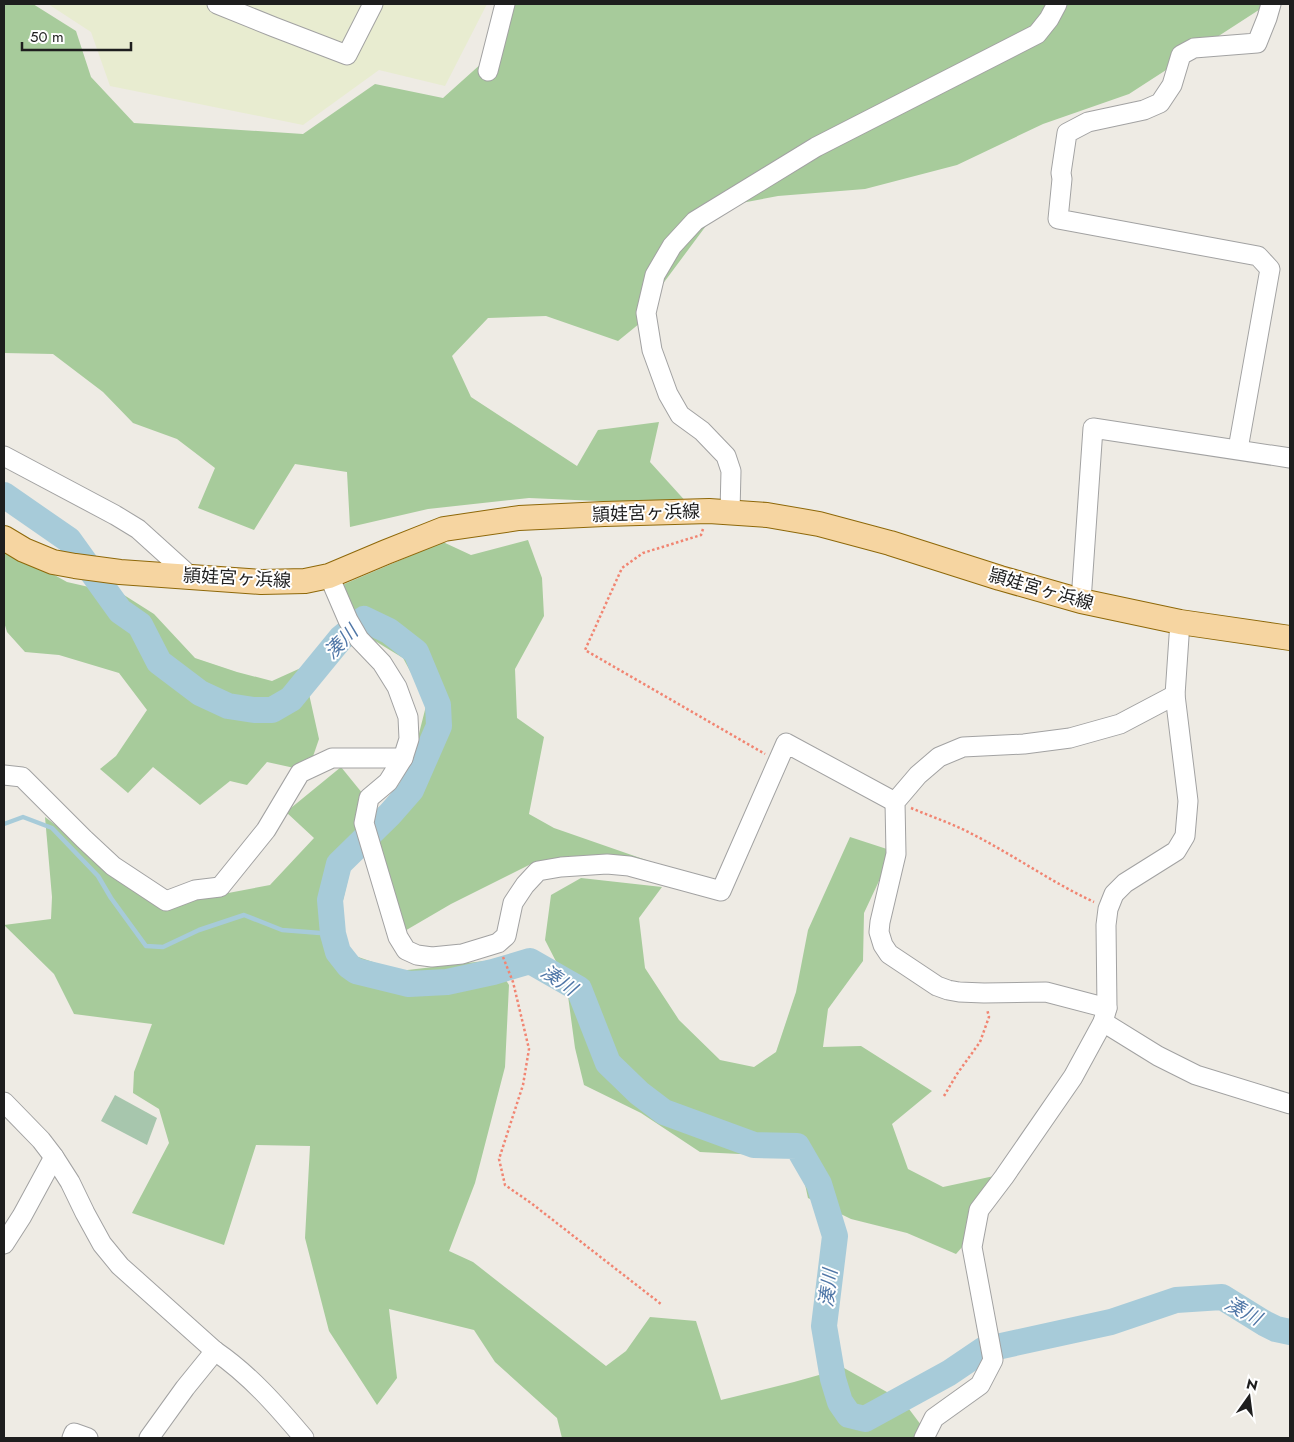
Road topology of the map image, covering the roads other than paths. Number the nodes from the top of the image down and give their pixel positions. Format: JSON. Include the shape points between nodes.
{"nodes":[{"id":1,"x":217,"y":4,"type":"edge"},
{"id":2,"x":373,"y":4,"type":"edge"},
{"id":3,"x":505,"y":4,"type":"edge"},
{"id":4,"x":1057,"y":4,"type":"edge"},
{"id":5,"x":1271,"y":4,"type":"edge"},
{"id":6,"x":488,"y":71,"type":"dead end"},
{"id":7,"x":1238,"y":449,"type":"junction"},
{"id":8,"x":4,"y":456,"type":"edge"},
{"id":9,"x":1290,"y":458,"type":"edge"},
{"id":10,"x":720,"y":511,"type":"junction"},
{"id":11,"x":4,"y":538,"type":"edge"},
{"id":12,"x":190,"y":576,"type":"junction"},
{"id":13,"x":329,"y":576,"type":"junction"},
{"id":14,"x":1081,"y":602,"type":"junction"},
{"id":15,"x":1180,"y":622,"type":"junction"},
{"id":16,"x":1290,"y":638,"type":"edge"},
{"id":17,"x":1175,"y":695,"type":"junction"},
{"id":18,"x":402,"y":758,"type":"junction"},
{"id":19,"x":4,"y":775,"type":"edge"},
{"id":20,"x":895,"y":802,"type":"junction"},
{"id":21,"x":1105,"y":1015,"type":"junction"},
{"id":22,"x":4,"y":1102,"type":"edge"},
{"id":23,"x":1290,"y":1104,"type":"edge"},
{"id":24,"x":54,"y":1157,"type":"junction"},
{"id":25,"x":4,"y":1244,"type":"edge"},
{"id":26,"x":215,"y":1351,"type":"junction"},
{"id":27,"x":72,"y":1438,"type":"edge"},
{"id":28,"x":88,"y":1438,"type":"edge"},
{"id":29,"x":150,"y":1438,"type":"edge"},
{"id":30,"x":304,"y":1438,"type":"edge"},
{"id":31,"x":924,"y":1438,"type":"edge"}],
"edges":[{"from":1,"to":2,"type":"street","via":[[347,55]]},
{"from":3,"to":6,"type":"street"},
{"from":4,"to":10,"type":"street","via":[[1037,34],[816,147],[696,221],[672,246],[655,275],[646,313],[652,350],[668,394],[680,415],[702,431],[726,456],[731,471]]},
{"from":5,"to":7,"type":"street","via":[[1257,43],[1194,48],[1181,55],[1172,85],[1160,102],[1144,110],[1088,122],[1067,133],[1061,173],[1058,218],[1258,256],[1270,269]]},
{"from":7,"to":9,"type":"street"},
{"from":7,"to":14,"type":"street","via":[[1092,428]]},
{"from":8,"to":12,"type":"street","via":[[138,529]]},
{"from":10,"to":13,"type":"main road","name":"頴娃宮ヶ浜線","via":[[519,518],[444,529]]},
{"from":10,"to":14,"type":"main road","name":"頴娃宮ヶ浜線","via":[[767,514],[819,524]]},
{"from":11,"to":12,"type":"main road","name":"頴娃宮ヶ浜線","via":[[53,562],[120,572]]},
{"from":12,"to":13,"type":"main road","name":"頴娃宮ヶ浜線","via":[[260,582],[305,581]]},
{"from":13,"to":18,"type":"street","via":[[359,639],[382,663],[397,687],[408,717],[409,739]]},
{"from":14,"to":15,"type":"main road","name":"頴娃宮ヶ浜線"},
{"from":15,"to":16,"type":"main road","name":"頴娃宮ヶ浜線"},
{"from":15,"to":17,"type":"street"},
{"from":17,"to":20,"type":"street","via":[[1120,724],[1070,738],[963,747],[939,756]]},
{"from":17,"to":21,"type":"street","via":[[1188,801],[1185,836],[1176,851],[1125,882],[1114,894],[1106,925]]},
{"from":18,"to":19,"type":"street","via":[[332,758],[300,773],[266,830],[220,887],[195,890],[166,900],[113,866],[22,777]]},
{"from":18,"to":20,"type":"street","via":[[388,782],[369,798],[364,823],[398,938],[406,950],[432,957],[462,954],[498,943],[506,936],[513,903],[538,871],[607,864],[629,866],[722,891],[786,743]]},
{"from":20,"to":21,"type":"street","via":[[896,854],[879,932],[890,954],[948,990],[1046,992]]},
{"from":21,"to":23,"type":"street","via":[[1158,1056],[1196,1075]]},
{"from":21,"to":31,"type":"street","via":[[1073,1077],[979,1210],[972,1247],[993,1360],[980,1385],[934,1418]]},
{"from":22,"to":24,"type":"street"},
{"from":24,"to":25,"type":"street"},
{"from":24,"to":26,"type":"street","via":[[102,1244],[120,1266]]},
{"from":26,"to":29,"type":"street"},
{"from":26,"to":30,"type":"street","via":[[272,1400]]},
{"from":27,"to":28,"type":"street","via":[[74,1433]]}]}
